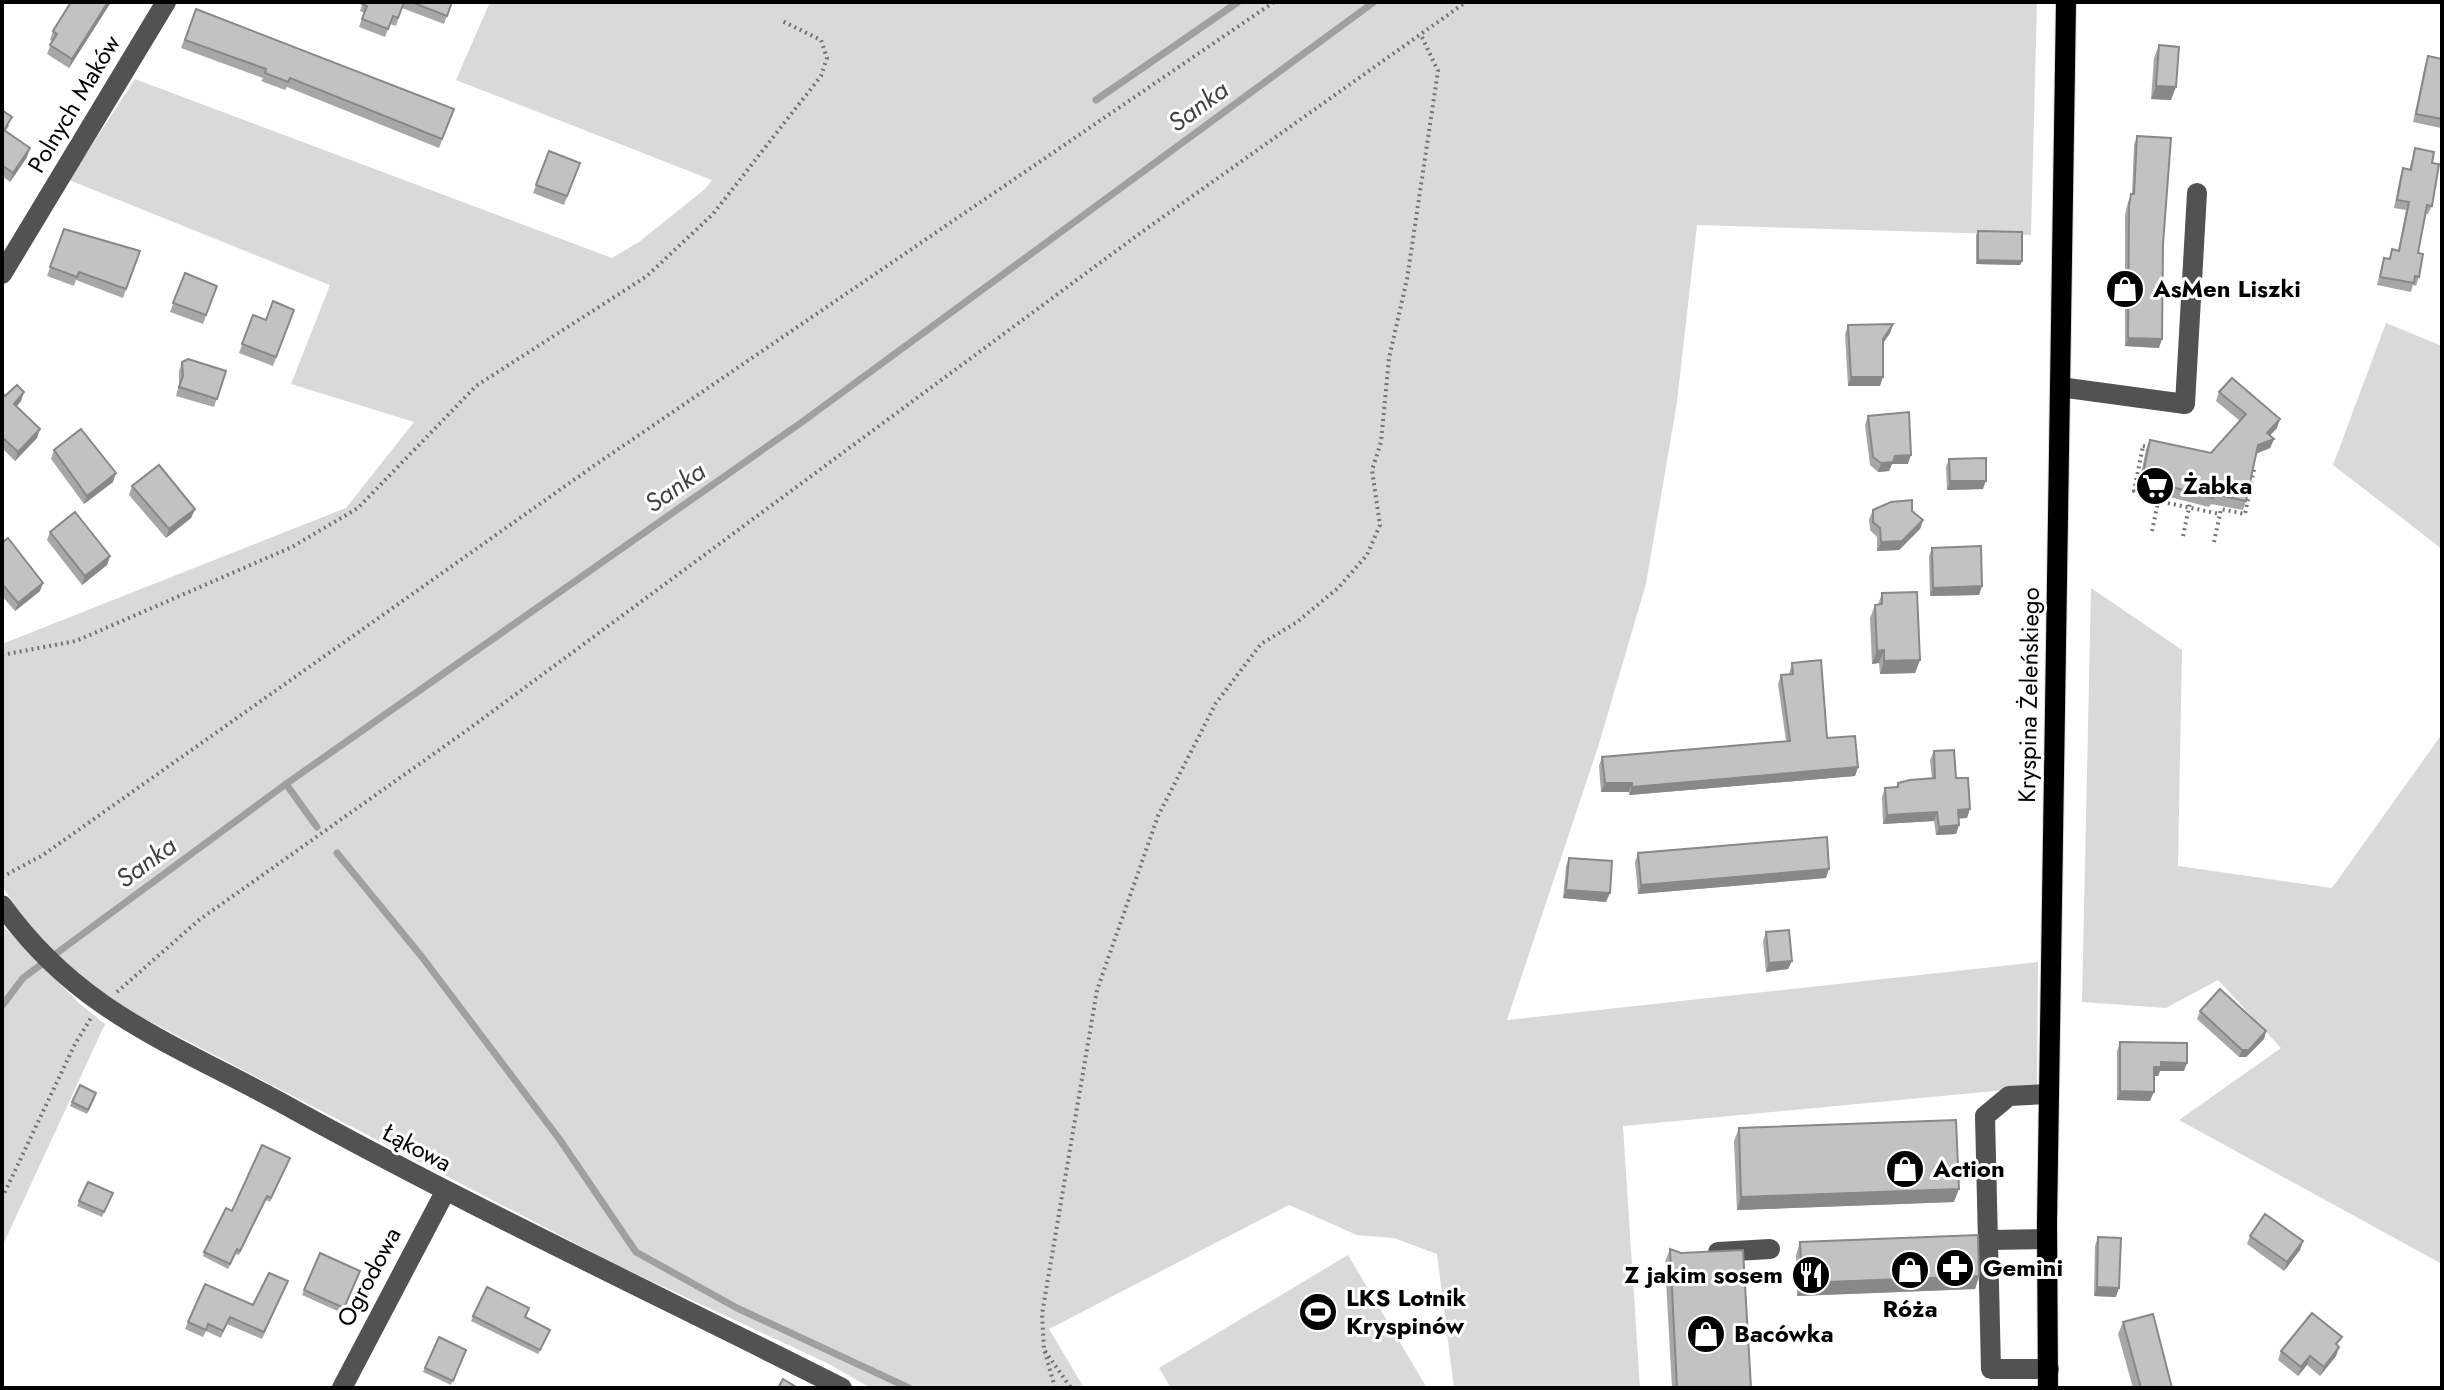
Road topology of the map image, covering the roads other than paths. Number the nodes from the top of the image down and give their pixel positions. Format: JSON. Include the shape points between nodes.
{"nodes":[{"id":1,"x":166,"y":2,"type":"edge"},
{"id":2,"x":2066,"y":2,"type":"edge"},
{"id":3,"x":2197,"y":193,"type":"dead end"},
{"id":4,"x":2,"y":274,"type":"edge"},
{"id":5,"x":2060,"y":387,"type":"junction"},
{"id":6,"x":2,"y":905,"type":"edge"},
{"id":7,"x":2049,"y":1094,"type":"junction"},
{"id":8,"x":445,"y":1192,"type":"junction"},
{"id":9,"x":2047,"y":1239,"type":"junction"},
{"id":10,"x":1989,"y":1240,"type":"junction"},
{"id":11,"x":1770,"y":1249,"type":"dead end"},
{"id":12,"x":1691,"y":1253,"type":"edge"},
{"id":13,"x":2049,"y":1379,"type":"edge"},
{"id":14,"x":342,"y":1388,"type":"edge"},
{"id":15,"x":842,"y":1388,"type":"edge"}],
"edges":[{"from":1,"to":4,"type":"street","name":"Polnych Maków"},
{"from":2,"to":5,"type":"main road","name":"Kryspina Żeleńskiego"},
{"from":3,"to":5,"type":"street","via":[[2185,404]]},
{"from":5,"to":7,"type":"main road","name":"Kryspina Żeleńskiego"},
{"from":6,"to":8,"type":"street","name":"Łąkowa","via":[[21,932],[101,1006]]},
{"from":7,"to":9,"type":"main road","name":"Kryspina Żeleńskiego"},
{"from":7,"to":10,"type":"street","via":[[2009,1096],[1985,1116]]},
{"from":8,"to":14,"type":"street","name":"Ogrodowa"},
{"from":8,"to":15,"type":"street","name":"Łąkowa"},
{"from":9,"to":10,"type":"street"},
{"from":9,"to":13,"type":"main road","name":"Kryspina Żeleńskiego"},
{"from":10,"to":13,"type":"street","via":[[1991,1369]]},
{"from":11,"to":12,"type":"street"}]}
